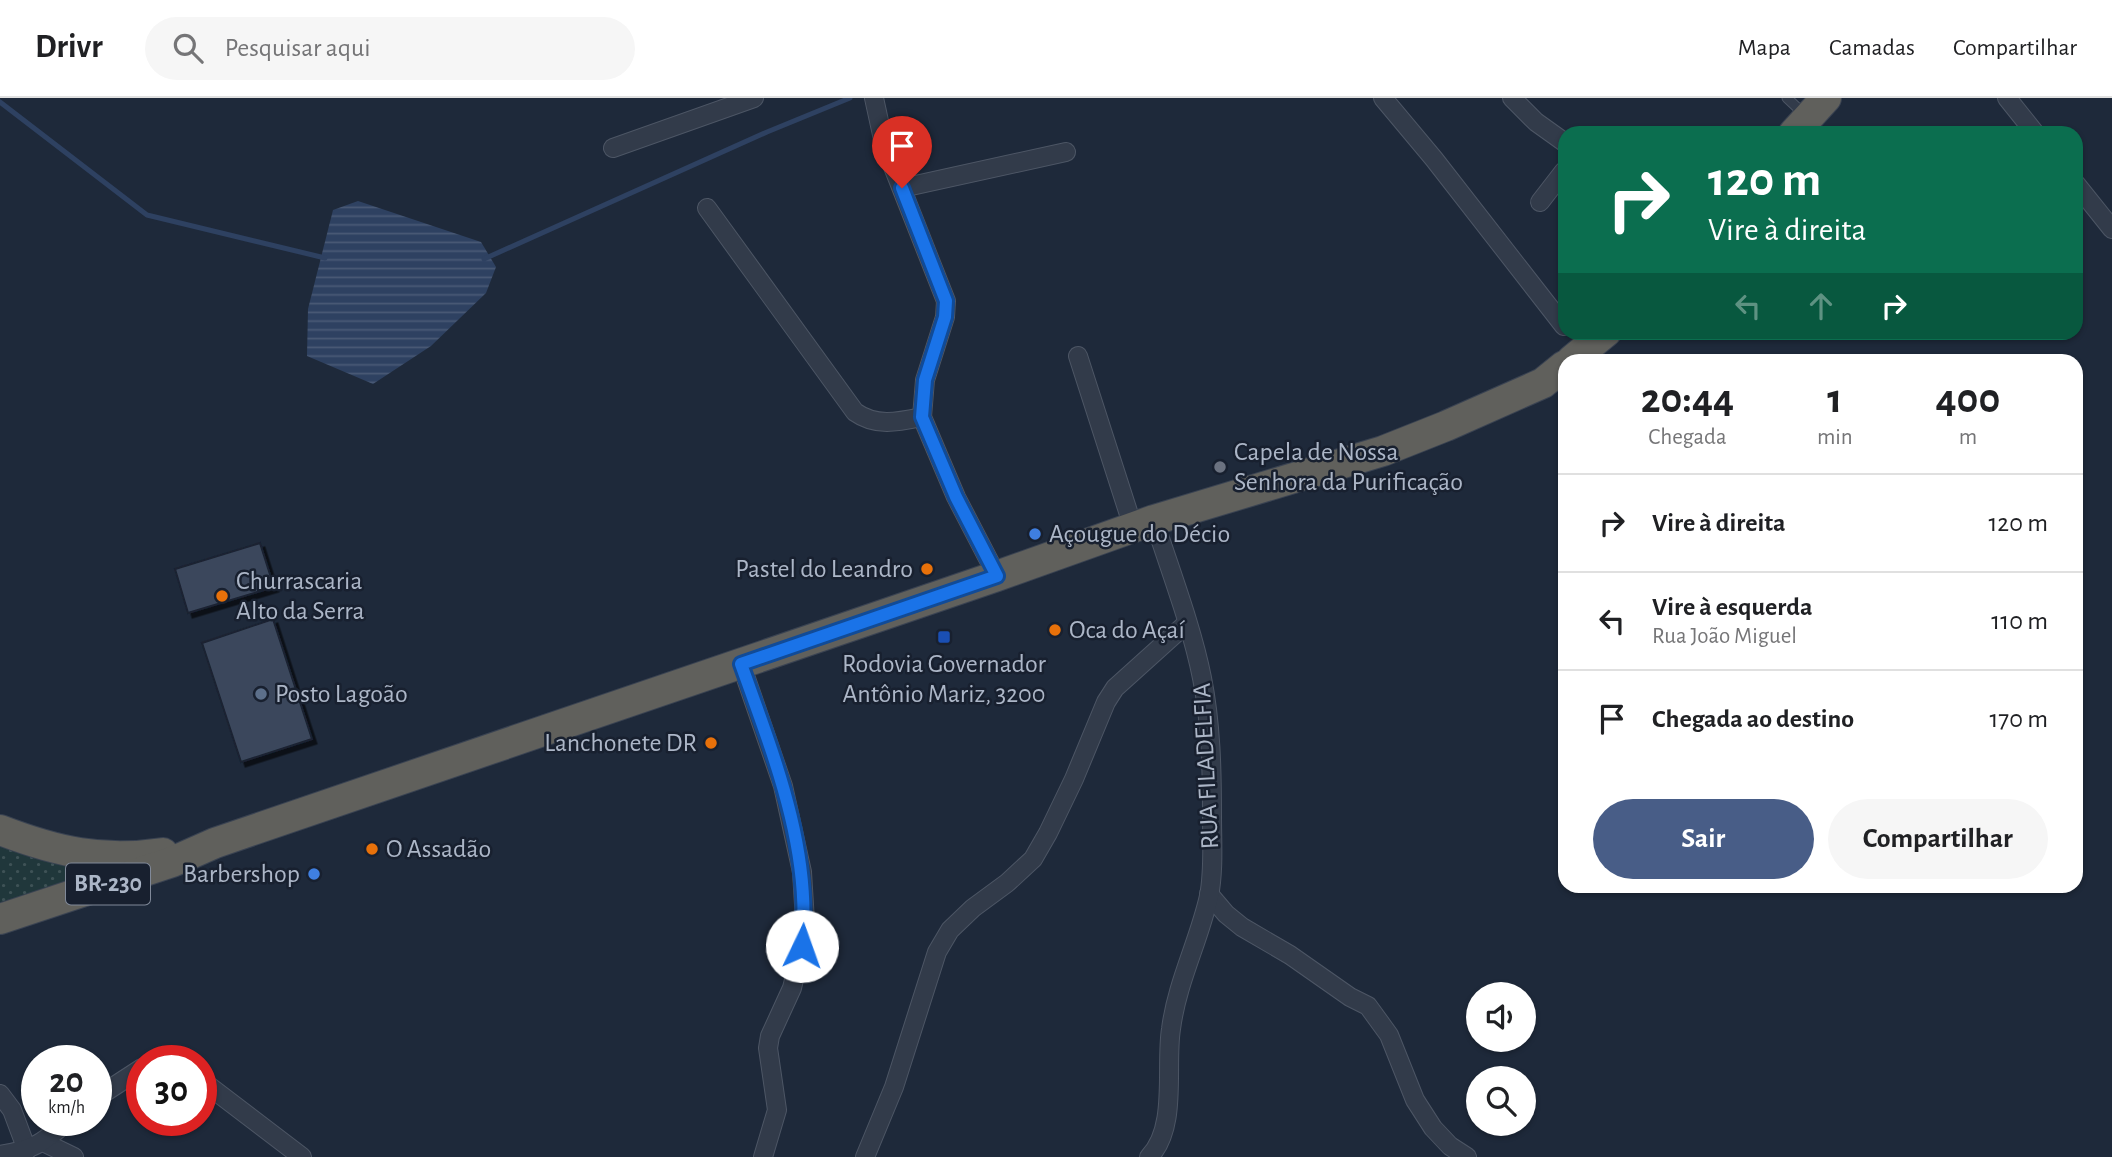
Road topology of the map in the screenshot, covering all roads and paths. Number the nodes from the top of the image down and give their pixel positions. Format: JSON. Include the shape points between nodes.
{"nodes":[{"id":1,"x":754,"y":98,"type":"edge"},
{"id":2,"x":874,"y":98,"type":"edge"},
{"id":3,"x":1383,"y":98,"type":"edge"},
{"id":4,"x":1512,"y":98,"type":"edge"},
{"id":5,"x":2007,"y":98,"type":"edge"},
{"id":6,"x":2029,"y":126,"type":"edge"},
{"id":7,"x":1558,"y":138,"type":"edge"},
{"id":8,"x":612,"y":148,"type":"dead end"},
{"id":9,"x":1066,"y":152,"type":"dead end"},
{"id":10,"x":1558,"y":179,"type":"edge"},
{"id":11,"x":902,"y":188,"type":"junction"},
{"id":12,"x":2083,"y":193,"type":"edge"},
{"id":13,"x":1540,"y":202,"type":"dead end"},
{"id":14,"x":707,"y":208,"type":"dead end"},
{"id":15,"x":2112,"y":229,"type":"edge"},
{"id":16,"x":1558,"y":319,"type":"edge"},
{"id":17,"x":1078,"y":356,"type":"dead end"},
{"id":18,"x":1558,"y":368,"type":"edge"},
{"id":19,"x":922,"y":417,"type":"junction"},
{"id":20,"x":1144,"y":524,"type":"junction"},
{"id":21,"x":997,"y":576,"type":"junction"},
{"id":22,"x":1186,"y":624,"type":"junction"},
{"id":23,"x":741,"y":664,"type":"junction"},
{"id":24,"x":0,"y":830,"type":"edge"},
{"id":25,"x":215,"y":843,"type":"junction"},
{"id":26,"x":1209,"y":894,"type":"junction"},
{"id":27,"x":0,"y":919,"type":"edge"},
{"id":28,"x":217,"y":1092,"type":"edge"},
{"id":29,"x":0,"y":1094,"type":"edge"},
{"id":30,"x":48,"y":1136,"type":"edge"},
{"id":31,"x":35,"y":1146,"type":"junction"},
{"id":32,"x":0,"y":1155,"type":"edge"},
{"id":33,"x":74,"y":1157,"type":"edge"},
{"id":34,"x":302,"y":1157,"type":"edge"},
{"id":35,"x":763,"y":1157,"type":"edge"},
{"id":36,"x":865,"y":1157,"type":"edge"},
{"id":37,"x":1149,"y":1157,"type":"edge"},
{"id":38,"x":1466,"y":1157,"type":"edge"}],
"edges":[{"from":1,"to":8,"type":"street"},
{"from":2,"to":11,"type":"street","via":[[884,144]]},
{"from":3,"to":16,"type":"street"},
{"from":4,"to":7,"type":"street"},
{"from":5,"to":6,"type":"street"},
{"from":9,"to":11,"type":"street"},
{"from":10,"to":13,"type":"street"},
{"from":11,"to":19,"type":"street","via":[[946,301],[925,380]]},
{"from":12,"to":15,"type":"street"},
{"from":14,"to":19,"type":"street","via":[[856,412],[876,423]]},
{"from":17,"to":20,"type":"street","name":"RUA FILADELFIA"},
{"from":18,"to":20,"type":"highway","number":"BR-230","via":[[1543,383],[1383,451]]},
{"from":19,"to":21,"type":"street"},
{"from":20,"to":21,"type":"highway","number":"BR-230"},
{"from":20,"to":22,"type":"street","name":"RUA FILADELFIA"},
{"from":21,"to":23,"type":"highway","number":"BR-230"},
{"from":22,"to":26,"type":"street","name":"RUA FILADELFIA","via":[[1207,707],[1212,813]]},
{"from":22,"to":36,"type":"street","via":[[1115,688],[1033,859],[950,930],[937,952],[894,1087]]},
{"from":23,"to":25,"type":"highway","number":"BR-230"},
{"from":23,"to":35,"type":"street","via":[[783,786],[802,872],[805,921],[792,988],[770,1036],[777,1110]]},
{"from":24,"to":25,"type":"highway","number":"BR-230","via":[[88,856],[131,857]]},
{"from":25,"to":27,"type":"highway","number":"BR-230","via":[[172,862]]},
{"from":26,"to":37,"type":"street","name":"RUA FILADELFIA","via":[[1172,1016],[1165,1126]]},
{"from":26,"to":38,"type":"street","via":[[1242,927],[1368,1006],[1389,1035],[1415,1100],[1433,1128]]},
{"from":28,"to":34,"type":"street"},
{"from":29,"to":31,"type":"street"},
{"from":30,"to":31,"type":"street"},
{"from":31,"to":32,"type":"street"},
{"from":31,"to":33,"type":"street"}]}
